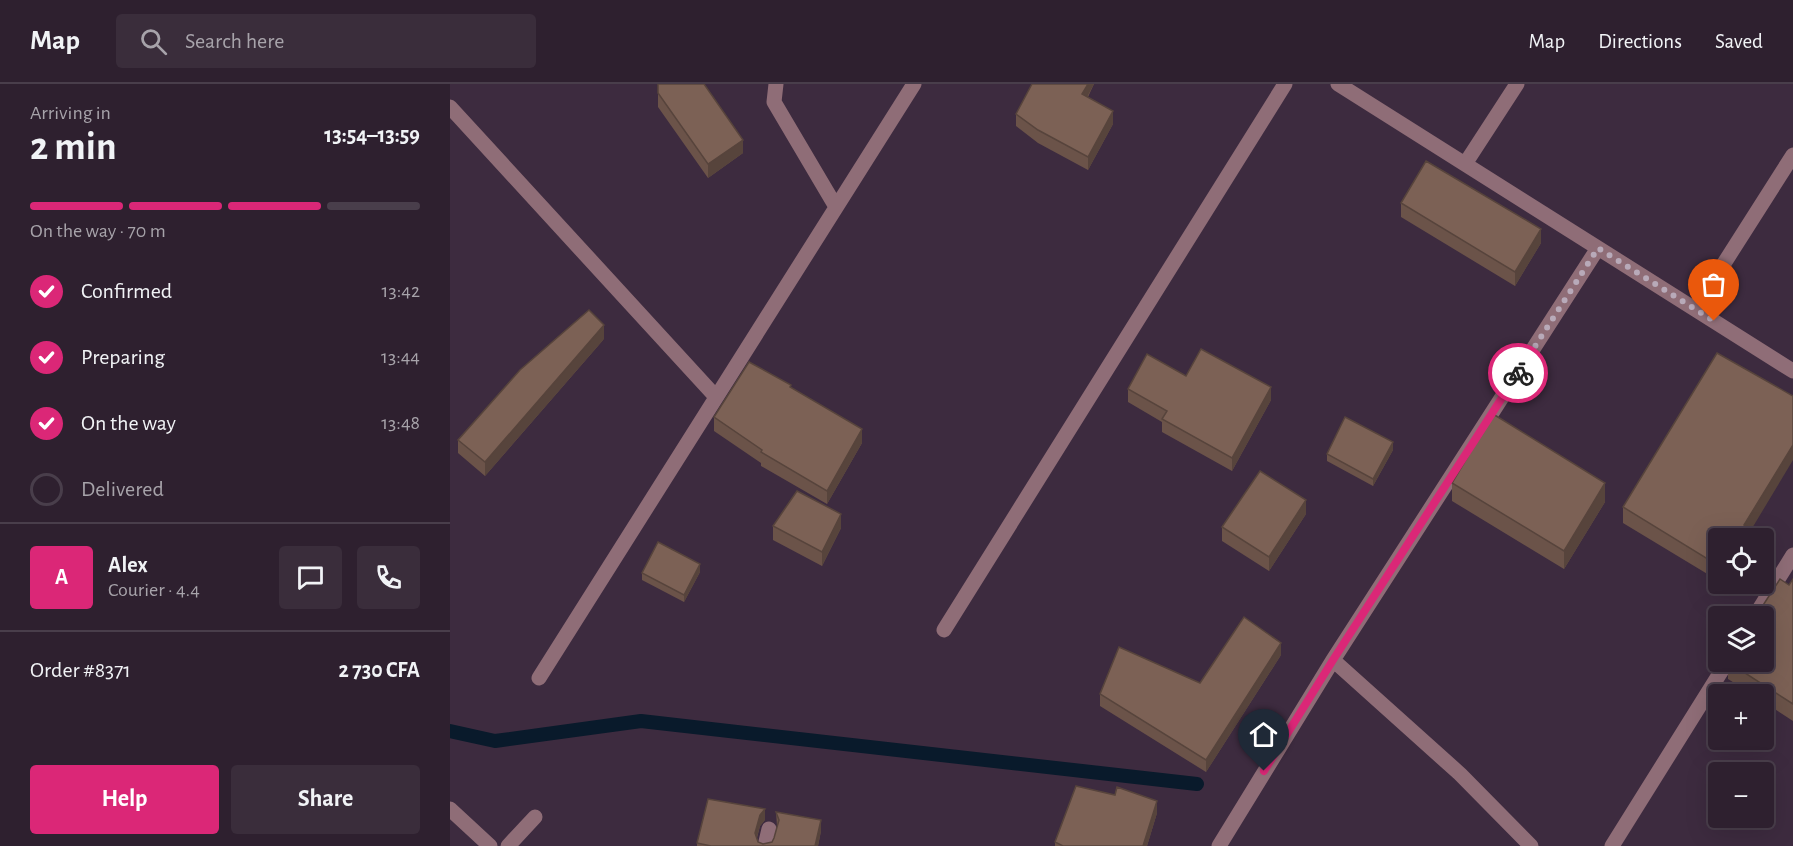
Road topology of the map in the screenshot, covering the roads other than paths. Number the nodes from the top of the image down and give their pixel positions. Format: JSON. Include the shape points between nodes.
{"nodes":[{"id":1,"x":776,"y":84,"type":"edge"},
{"id":2,"x":914,"y":84,"type":"edge"},
{"id":3,"x":1285,"y":84,"type":"edge"},
{"id":4,"x":1338,"y":84,"type":"edge"},
{"id":5,"x":1517,"y":84,"type":"edge"},
{"id":6,"x":450,"y":107,"type":"edge"},
{"id":7,"x":1793,"y":154,"type":"edge"},
{"id":8,"x":1465,"y":164,"type":"junction"},
{"id":9,"x":836,"y":207,"type":"junction"},
{"id":10,"x":1598,"y":248,"type":"junction"},
{"id":11,"x":1695,"y":309,"type":"junction"},
{"id":12,"x":1793,"y":371,"type":"edge"},
{"id":13,"x":716,"y":397,"type":"junction"},
{"id":14,"x":1793,"y":555,"type":"edge"},
{"id":15,"x":1761,"y":606,"type":"edge"},
{"id":16,"x":944,"y":630,"type":"dead end"},
{"id":17,"x":1333,"y":660,"type":"junction"},
{"id":18,"x":1721,"y":672,"type":"edge"},
{"id":19,"x":539,"y":678,"type":"dead end"},
{"id":20,"x":450,"y":809,"type":"edge"},
{"id":21,"x":535,"y":817,"type":"dead end"},
{"id":22,"x":769,"y":829,"type":"dead end"},
{"id":23,"x":490,"y":846,"type":"edge"},
{"id":24,"x":508,"y":846,"type":"edge"},
{"id":25,"x":765,"y":846,"type":"edge"},
{"id":26,"x":1219,"y":846,"type":"edge"},
{"id":27,"x":1531,"y":846,"type":"edge"},
{"id":28,"x":1612,"y":846,"type":"edge"}],
"edges":[{"from":1,"to":9,"type":"street","via":[[774,102]]},
{"from":2,"to":9,"type":"street"},
{"from":3,"to":16,"type":"street"},
{"from":4,"to":8,"type":"street"},
{"from":5,"to":8,"type":"street"},
{"from":6,"to":13,"type":"street"},
{"from":7,"to":11,"type":"street"},
{"from":8,"to":10,"type":"street"},
{"from":9,"to":13,"type":"street"},
{"from":10,"to":11,"type":"street"},
{"from":10,"to":17,"type":"street"},
{"from":11,"to":12,"type":"street"},
{"from":13,"to":19,"type":"street"},
{"from":14,"to":15,"type":"street"},
{"from":17,"to":26,"type":"street"},
{"from":17,"to":27,"type":"street","via":[[1460,774]]},
{"from":18,"to":28,"type":"street"},
{"from":20,"to":23,"type":"street"},
{"from":21,"to":24,"type":"street"},
{"from":22,"to":25,"type":"street"}]}
